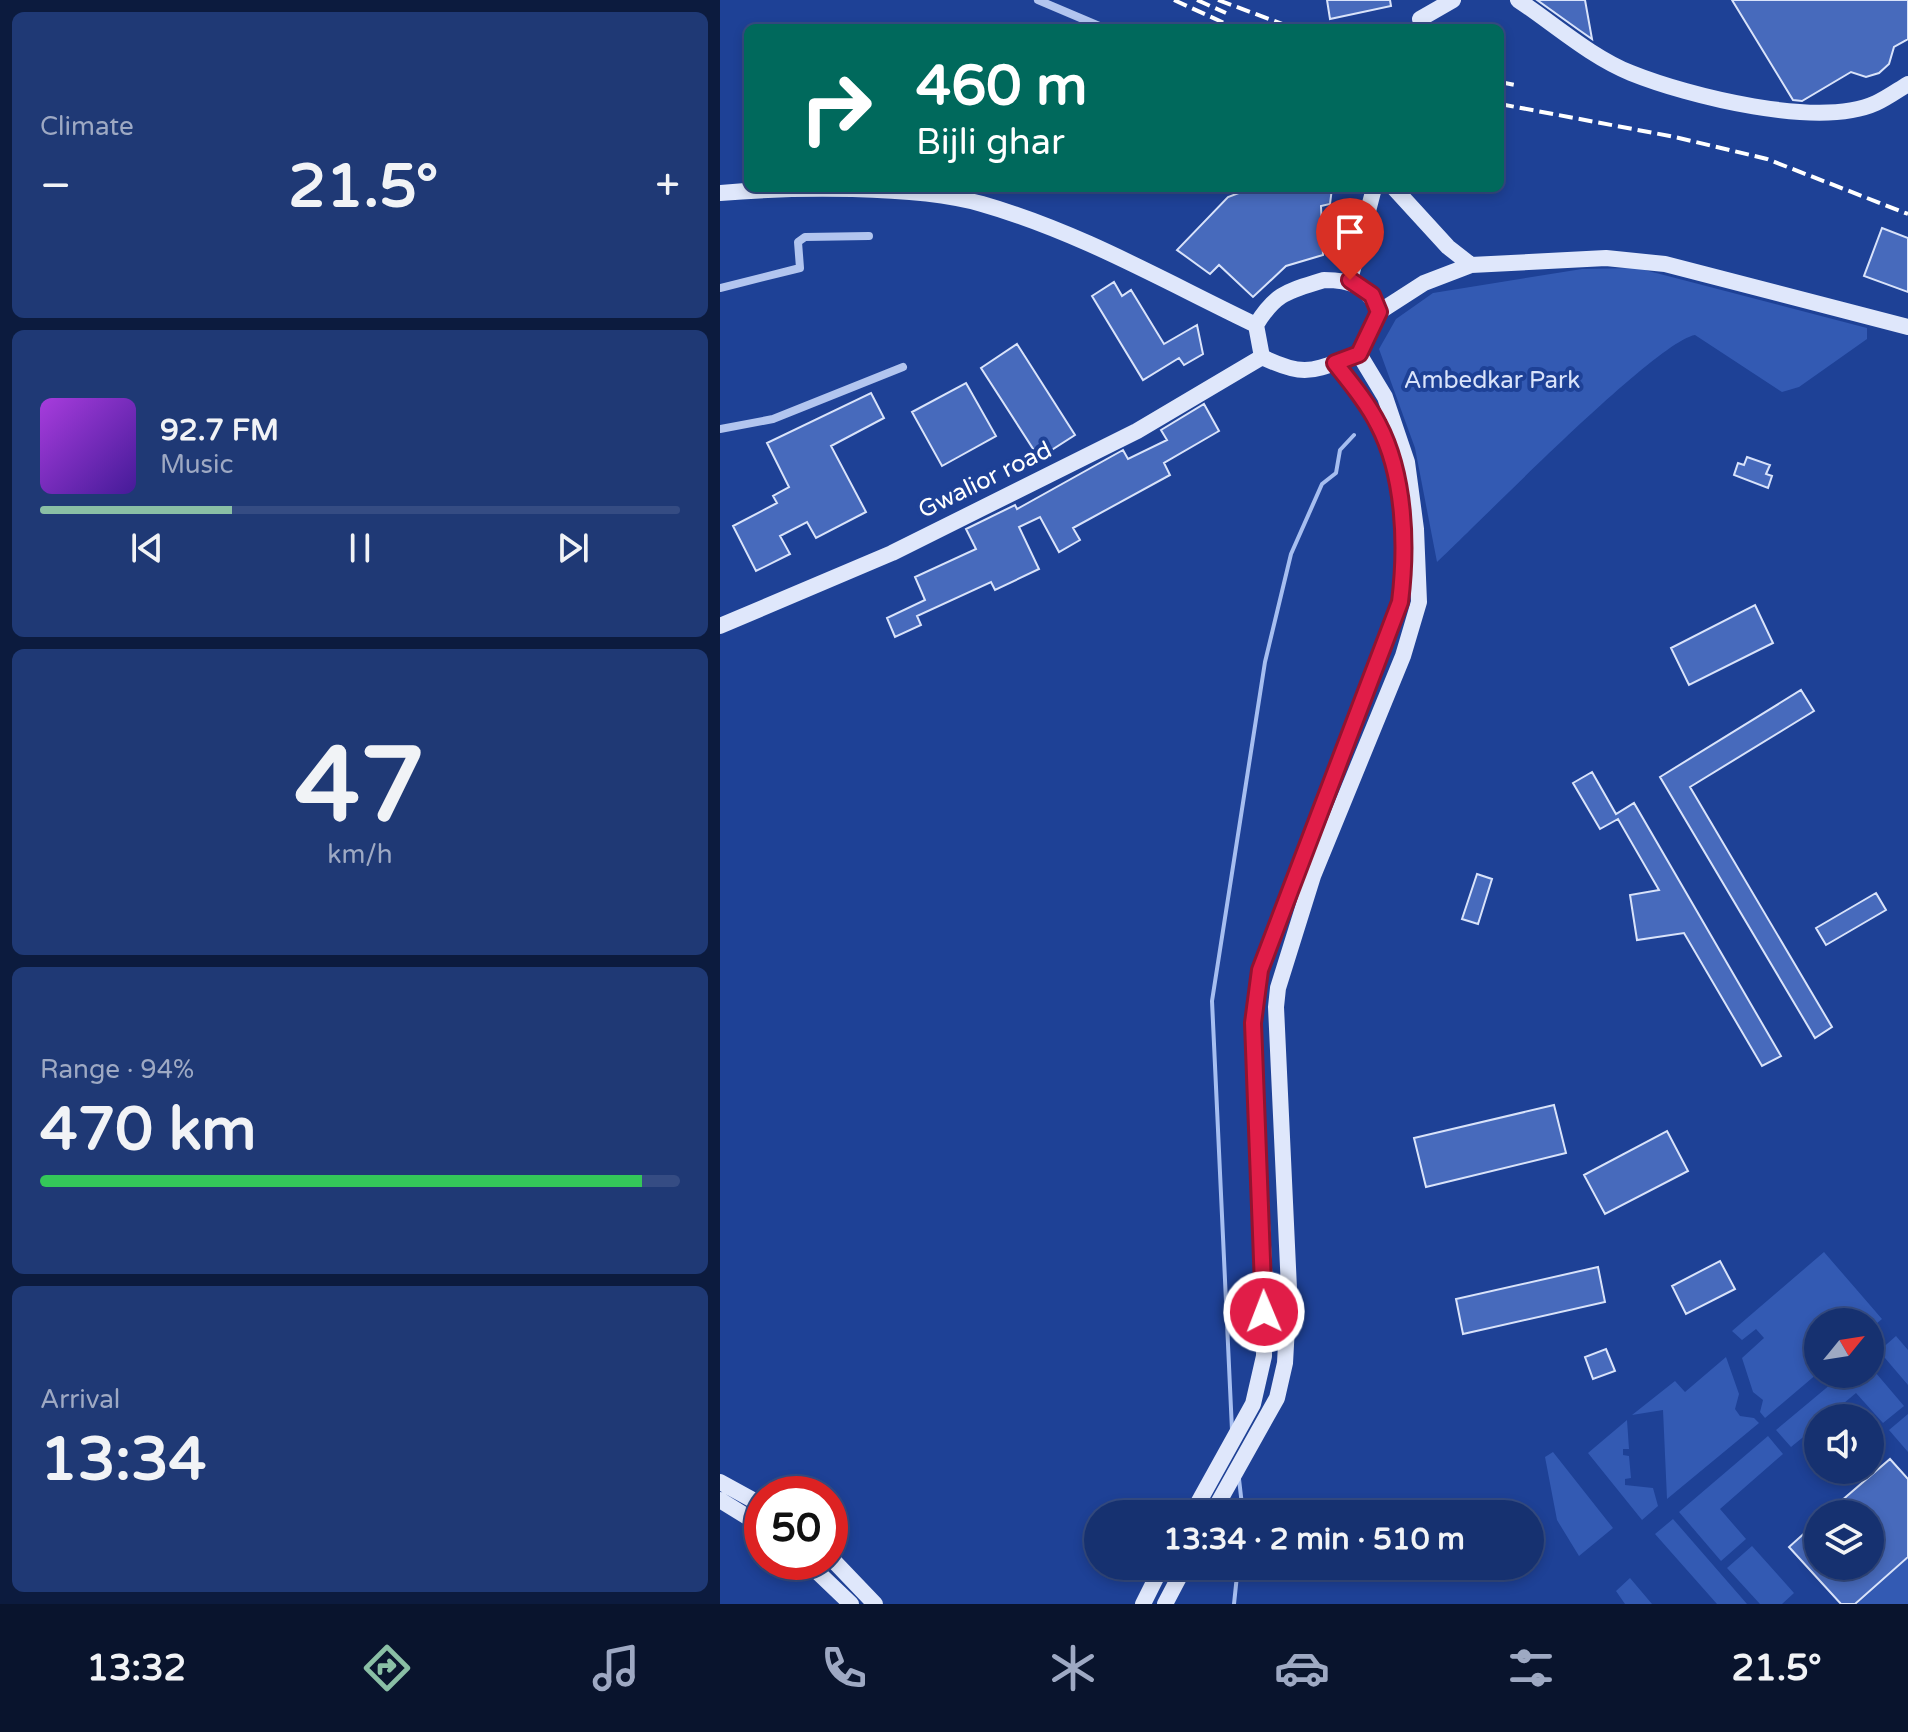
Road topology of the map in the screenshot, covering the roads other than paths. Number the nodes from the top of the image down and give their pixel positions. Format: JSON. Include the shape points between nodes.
{"nodes":[{"id":1,"x":1038,"y":0,"type":"edge"},
{"id":2,"x":1419,"y":0,"type":"edge"},
{"id":3,"x":1453,"y":0,"type":"edge"},
{"id":4,"x":1518,"y":0,"type":"edge"},
{"id":5,"x":1419,"y":23,"type":"edge"},
{"id":6,"x":1095,"y":24,"type":"edge"},
{"id":7,"x":1908,"y":84,"type":"edge"},
{"id":8,"x":762,"y":192,"type":"edge"},
{"id":9,"x":877,"y":192,"type":"edge"},
{"id":10,"x":1373,"y":192,"type":"edge"},
{"id":11,"x":1398,"y":192,"type":"edge"},
{"id":12,"x":720,"y":193,"type":"edge"},
{"id":13,"x":869,"y":236,"type":"dead end"},
{"id":14,"x":1471,"y":265,"type":"junction"},
{"id":15,"x":1350,"y":280,"type":"junction"},
{"id":16,"x":720,"y":288,"type":"edge"},
{"id":17,"x":1379,"y":312,"type":"junction"},
{"id":18,"x":1256,"y":325,"type":"junction"},
{"id":19,"x":1908,"y":327,"type":"edge"},
{"id":20,"x":1359,"y":354,"type":"junction"},
{"id":21,"x":1262,"y":357,"type":"junction"},
{"id":22,"x":1335,"y":363,"type":"junction"},
{"id":23,"x":903,"y":367,"type":"dead end"},
{"id":24,"x":720,"y":429,"type":"edge"},
{"id":25,"x":720,"y":626,"type":"edge"},
{"id":26,"x":1258,"y":982,"type":"junction"},
{"id":27,"x":1278,"y":988,"type":"junction"},
{"id":28,"x":1289,"y":1289,"type":"junction"},
{"id":29,"x":1265,"y":1290,"type":"junction"},
{"id":30,"x":720,"y":1482,"type":"edge"},
{"id":31,"x":1219,"y":1484,"type":"junction"},
{"id":32,"x":744,"y":1495,"type":"edge"},
{"id":33,"x":720,"y":1500,"type":"edge"},
{"id":34,"x":1205,"y":1500,"type":"edge"},
{"id":35,"x":1215,"y":1500,"type":"edge"},
{"id":36,"x":744,"y":1515,"type":"edge"},
{"id":37,"x":848,"y":1576,"type":"edge"},
{"id":38,"x":826,"y":1580,"type":"edge"},
{"id":39,"x":1155,"y":1580,"type":"edge"},
{"id":40,"x":1178,"y":1580,"type":"edge"},
{"id":41,"x":851,"y":1604,"type":"edge"},
{"id":42,"x":875,"y":1604,"type":"edge"},
{"id":43,"x":1143,"y":1604,"type":"edge"},
{"id":44,"x":1165,"y":1604,"type":"edge"}],
"edges":[{"from":1,"to":6,"type":"street"},
{"from":2,"to":5,"type":"main road"},
{"from":3,"to":5,"type":"main road"},
{"from":4,"to":7,"type":"main road","via":[[1630,73],[1693,93],[1798,113],[1866,106]]},
{"from":8,"to":12,"type":"main road"},
{"from":9,"to":18,"type":"main road","via":[[981,203],[1093,243]]},
{"from":10,"to":15,"type":"main road"},
{"from":11,"to":14,"type":"main road"},
{"from":13,"to":16,"type":"street","via":[[805,237],[798,242],[800,268]]},
{"from":14,"to":17,"type":"main road","via":[[1424,283]]},
{"from":14,"to":19,"type":"main road","via":[[1606,258],[1665,264]]},
{"from":15,"to":17,"type":"main road","via":[[1372,295]]},
{"from":15,"to":18,"type":"main road","via":[[1324,280],[1292,290],[1269,303]]},
{"from":17,"to":20,"type":"main road"},
{"from":18,"to":21,"type":"main road"},
{"from":20,"to":22,"type":"main road"},
{"from":20,"to":27,"type":"main road","via":[[1385,397],[1407,462],[1419,602],[1403,656],[1313,876]]},
{"from":21,"to":22,"type":"main road","via":[[1305,373]]},
{"from":21,"to":25,"type":"main road","name":"Gwalior road","via":[[1137,431],[892,553]]},
{"from":22,"to":26,"type":"main road","via":[[1367,404],[1389,447],[1404,570],[1400,602],[1267,945]]},
{"from":23,"to":24,"type":"street","via":[[773,419]]},
{"from":26,"to":27,"type":"main road"},
{"from":26,"to":29,"type":"main road","via":[[1253,1023]]},
{"from":27,"to":28,"type":"main road"},
{"from":28,"to":29,"type":"main road"},
{"from":28,"to":31,"type":"main road","via":[[1282,1382]]},
{"from":29,"to":31,"type":"main road","via":[[1261,1380]]},
{"from":30,"to":32,"type":"main road"},
{"from":31,"to":34,"type":"main road"},
{"from":31,"to":35,"type":"main road"},
{"from":33,"to":36,"type":"main road"},
{"from":37,"to":42,"type":"main road"},
{"from":38,"to":41,"type":"main road"},
{"from":39,"to":43,"type":"main road"},
{"from":40,"to":44,"type":"main road"}]}
